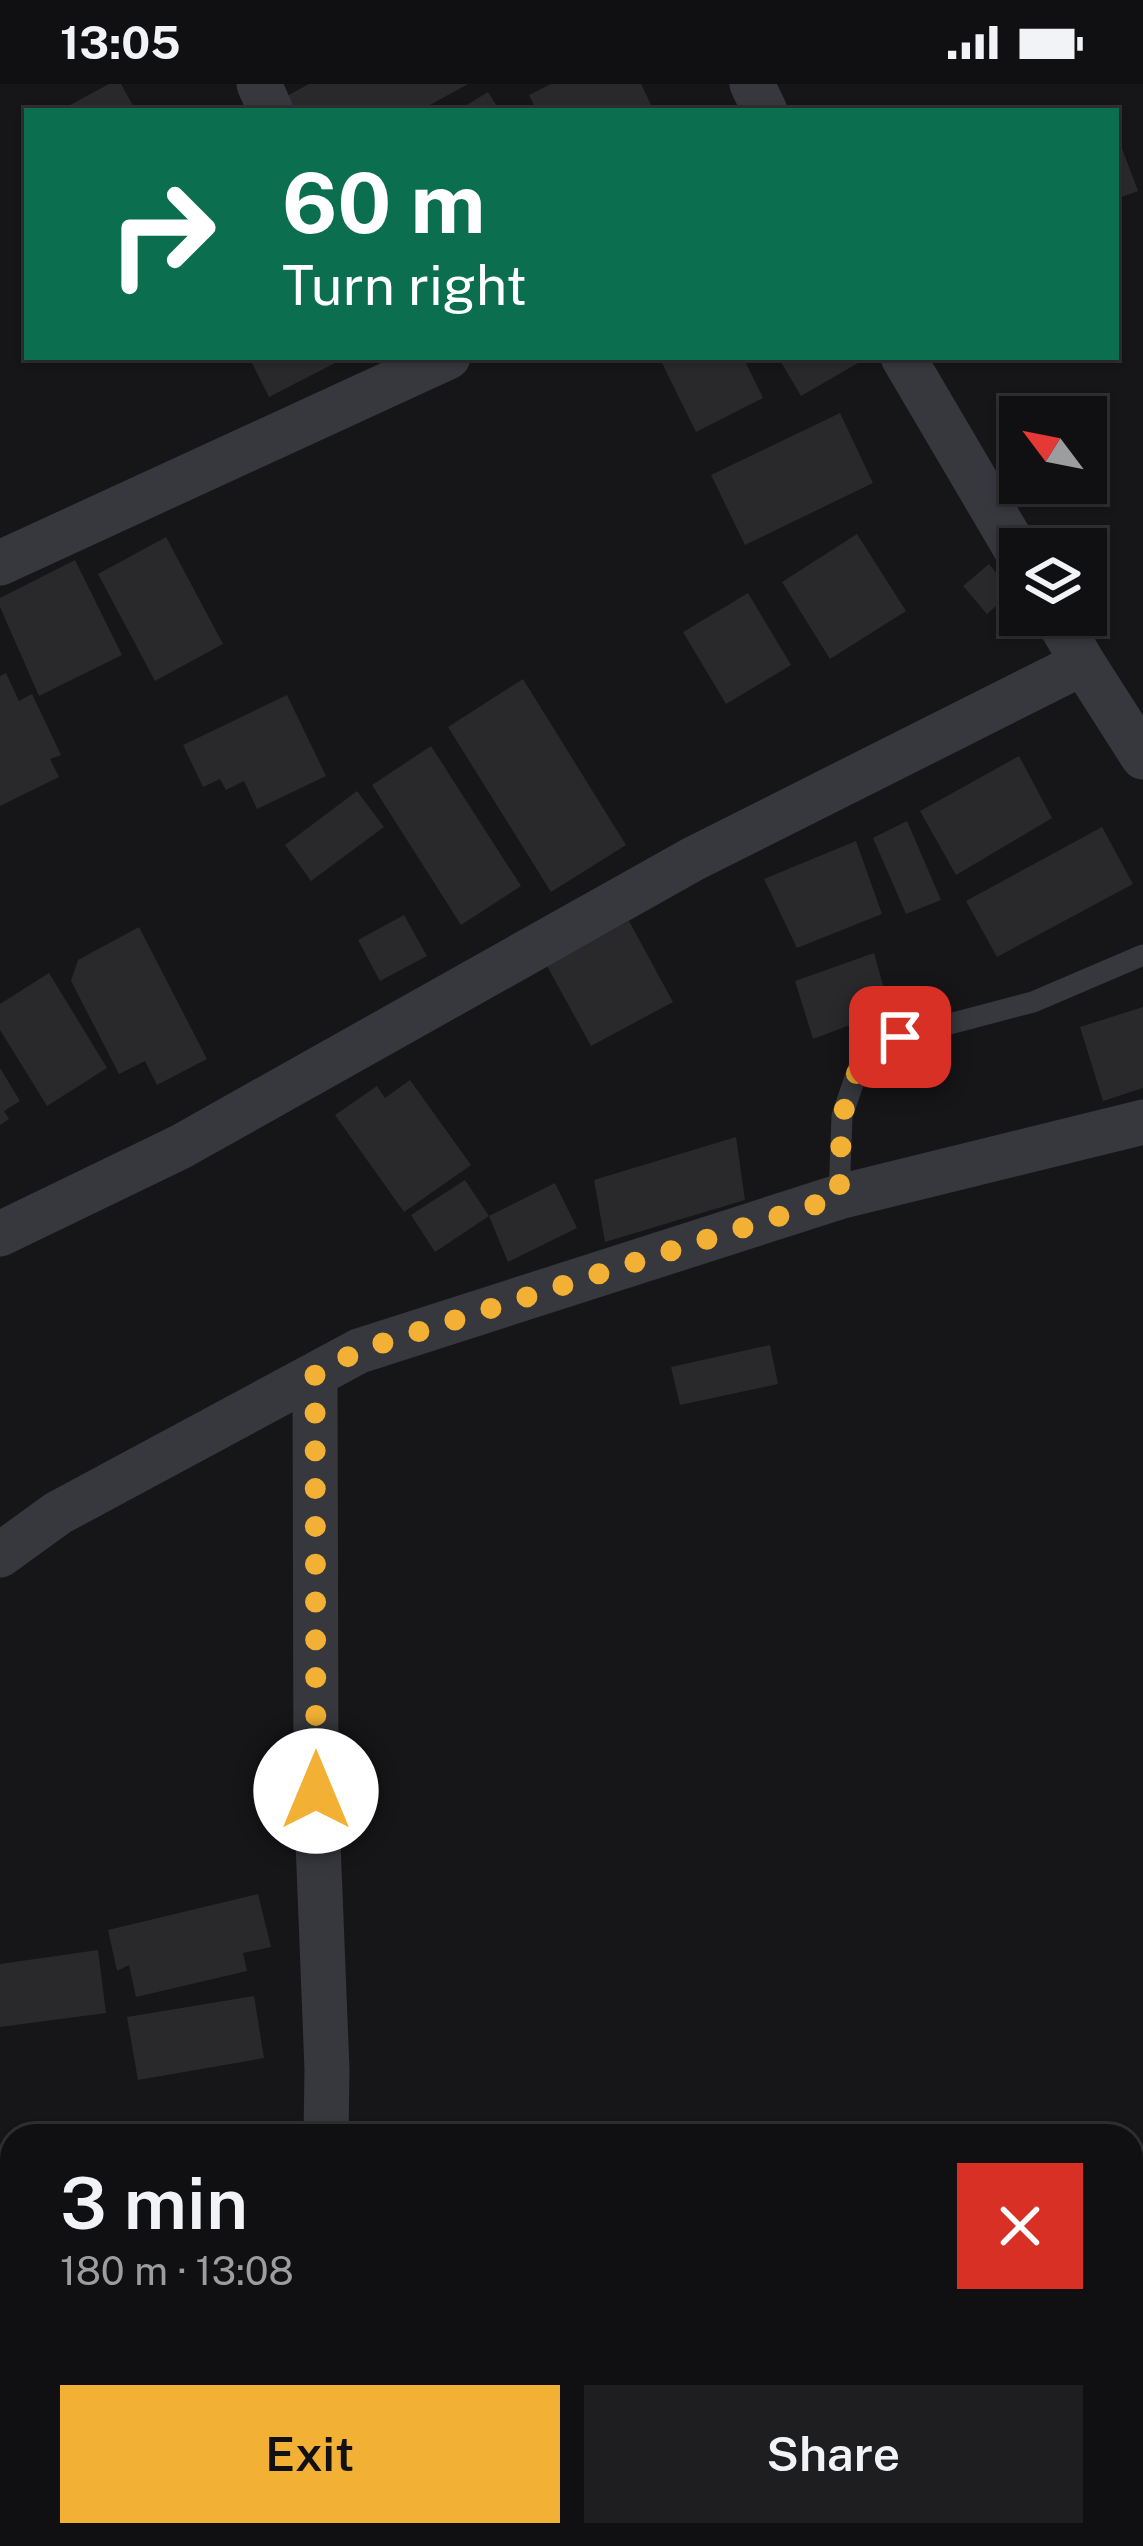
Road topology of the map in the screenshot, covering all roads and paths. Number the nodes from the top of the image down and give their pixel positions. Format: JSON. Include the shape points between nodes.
{"nodes":[{"id":1,"x":434,"y":360,"type":"edge"},
{"id":2,"x":905,"y":360,"type":"edge"},
{"id":3,"x":393,"y":369,"type":"edge"},
{"id":4,"x":1004,"y":528,"type":"edge"},
{"id":5,"x":0,"y":563,"type":"edge"},
{"id":6,"x":1067,"y":636,"type":"edge"},
{"id":7,"x":1083,"y":663,"type":"junction"},
{"id":8,"x":1143,"y":757,"type":"edge"},
{"id":9,"x":1143,"y":955,"type":"edge"},
{"id":10,"x":1143,"y":1122,"type":"edge"},
{"id":11,"x":839,"y":1197,"type":"junction"},
{"id":12,"x":0,"y":1234,"type":"edge"},
{"id":13,"x":315,"y":1375,"type":"junction"},
{"id":14,"x":0,"y":1555,"type":"edge"},
{"id":15,"x":326,"y":2124,"type":"edge"}],
"edges":[{"from":1,"to":3,"type":"street"},
{"from":2,"to":4,"type":"street"},
{"from":3,"to":5,"type":"street"},
{"from":6,"to":7,"type":"street"},
{"from":7,"to":8,"type":"street"},
{"from":7,"to":12,"type":"street","via":[[693,860],[180,1147]]},
{"from":9,"to":11,"type":"lane","via":[[1033,1002],[900,1037],[858,1069],[842,1116]]},
{"from":10,"to":11,"type":"street"},
{"from":11,"to":13,"type":"street","via":[[358,1351]]},
{"from":13,"to":14,"type":"street","via":[[58,1513]]},
{"from":13,"to":15,"type":"street"}]}
